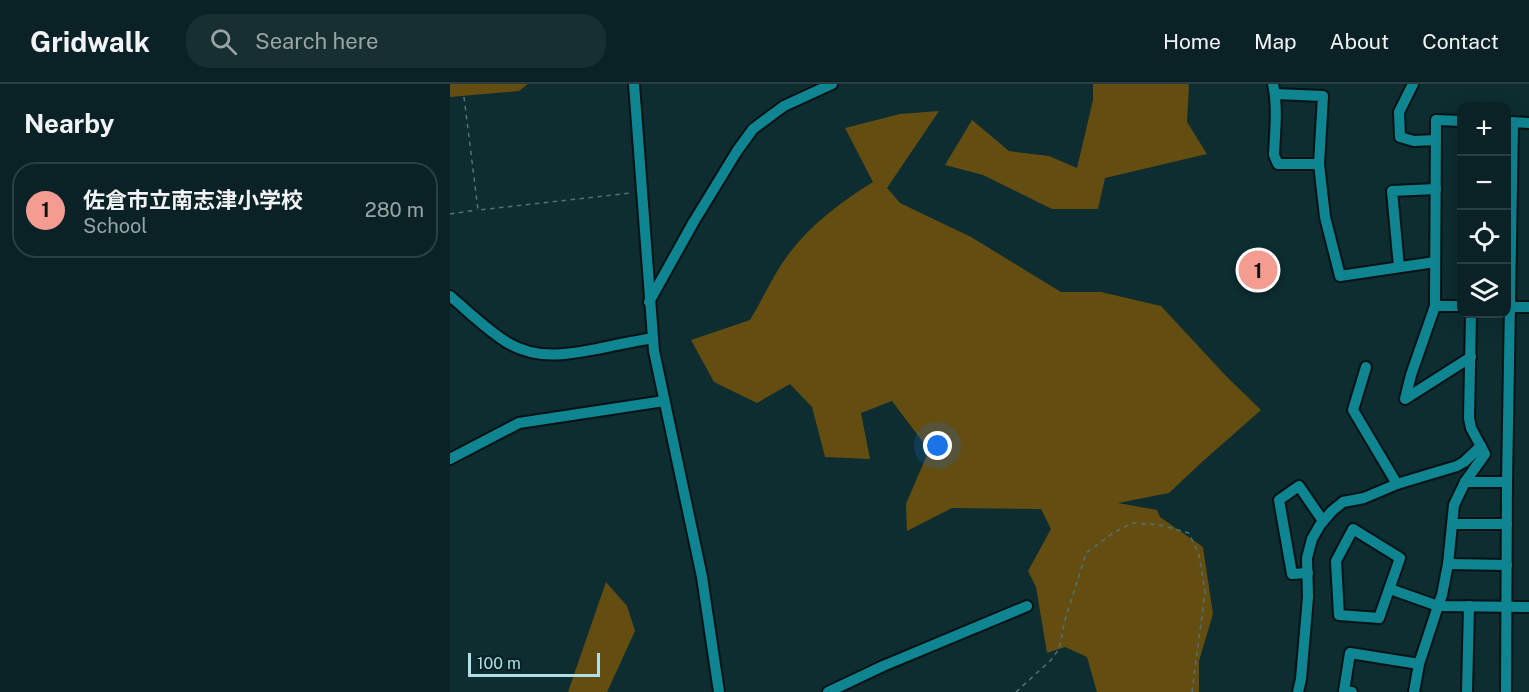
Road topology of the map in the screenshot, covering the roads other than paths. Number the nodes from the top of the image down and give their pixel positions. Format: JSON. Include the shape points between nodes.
{"nodes":[{"id":1,"x":634,"y":84,"type":"edge"},
{"id":2,"x":832,"y":84,"type":"edge"},
{"id":3,"x":1413,"y":84,"type":"edge"},
{"id":4,"x":1274,"y":89,"type":"edge"},
{"id":5,"x":1457,"y":121,"type":"edge"},
{"id":6,"x":1511,"y":122,"type":"edge"},
{"id":7,"x":1529,"y":123,"type":"edge"},
{"id":8,"x":1436,"y":140,"type":"junction"},
{"id":9,"x":1510,"y":156,"type":"edge"},
{"id":10,"x":1319,"y":164,"type":"junction"},
{"id":11,"x":1436,"y":189,"type":"junction"},
{"id":12,"x":1435,"y":262,"type":"junction"},
{"id":13,"x":1508,"y":264,"type":"edge"},
{"id":14,"x":1399,"y":267,"type":"junction"},
{"id":15,"x":450,"y":296,"type":"edge"},
{"id":16,"x":649,"y":303,"type":"junction"},
{"id":17,"x":1435,"y":306,"type":"junction"},
{"id":18,"x":1457,"y":306,"type":"edge"},
{"id":19,"x":1511,"y":307,"type":"edge"},
{"id":20,"x":1529,"y":307,"type":"edge"},
{"id":21,"x":1471,"y":318,"type":"edge"},
{"id":22,"x":1508,"y":318,"type":"edge"},
{"id":23,"x":652,"y":338,"type":"junction"},
{"id":24,"x":1471,"y":357,"type":"junction"},
{"id":25,"x":1366,"y":367,"type":"dead end"},
{"id":26,"x":664,"y":401,"type":"junction"},
{"id":27,"x":1481,"y":446,"type":"junction"},
{"id":28,"x":450,"y":459,"type":"edge"},
{"id":29,"x":1465,"y":482,"type":"junction"},
{"id":30,"x":1507,"y":482,"type":"junction"},
{"id":31,"x":1397,"y":484,"type":"junction"},
{"id":32,"x":1323,"y":521,"type":"junction"},
{"id":33,"x":1453,"y":524,"type":"junction"},
{"id":34,"x":1507,"y":524,"type":"junction"},
{"id":35,"x":1448,"y":564,"type":"junction"},
{"id":36,"x":1507,"y":564,"type":"junction"},
{"id":37,"x":1308,"y":573,"type":"junction"},
{"id":38,"x":1390,"y":589,"type":"junction"},
{"id":39,"x":1027,"y":606,"type":"dead end"},
{"id":40,"x":1438,"y":606,"type":"junction"},
{"id":41,"x":1468,"y":606,"type":"junction"},
{"id":42,"x":1507,"y":607,"type":"junction"},
{"id":43,"x":1529,"y":608,"type":"edge"},
{"id":44,"x":1419,"y":664,"type":"junction"},
{"id":45,"x":719,"y":692,"type":"edge"},
{"id":46,"x":828,"y":692,"type":"edge"},
{"id":47,"x":1298,"y":692,"type":"edge"},
{"id":48,"x":1352,"y":692,"type":"edge"},
{"id":49,"x":1413,"y":692,"type":"edge"},
{"id":50,"x":1467,"y":692,"type":"edge"},
{"id":51,"x":1506,"y":692,"type":"edge"}],
"edges":[{"from":1,"to":16,"type":"street"},
{"from":2,"to":16,"type":"street","via":[[784,106],[753,129],[736,151]]},
{"from":3,"to":8,"type":"street","via":[[1399,112],[1400,137]]},
{"from":4,"to":10,"type":"street","via":[[1274,155],[1278,164]]},
{"from":4,"to":10,"type":"street","via":[[1323,96]]},
{"from":5,"to":8,"type":"street","via":[[1436,120]]},
{"from":6,"to":7,"type":"street"},
{"from":8,"to":11,"type":"street"},
{"from":9,"to":13,"type":"street"},
{"from":10,"to":14,"type":"street","via":[[1325,217],[1340,276]]},
{"from":11,"to":12,"type":"street"},
{"from":11,"to":14,"type":"street","via":[[1392,191]]},
{"from":12,"to":14,"type":"street"},
{"from":12,"to":17,"type":"street"},
{"from":15,"to":23,"type":"street","via":[[509,343],[542,354],[565,355]]},
{"from":16,"to":23,"type":"street"},
{"from":17,"to":18,"type":"street"},
{"from":17,"to":24,"type":"street","via":[[1405,399]]},
{"from":19,"to":20,"type":"street"},
{"from":21,"to":24,"type":"street"},
{"from":22,"to":30,"type":"street"},
{"from":23,"to":26,"type":"street"},
{"from":24,"to":27,"type":"street","via":[[1469,418]]},
{"from":25,"to":31,"type":"street","via":[[1353,410]]},
{"from":26,"to":28,"type":"street","via":[[519,423]]},
{"from":26,"to":45,"type":"street","via":[[702,577]]},
{"from":27,"to":29,"type":"street","via":[[1485,454]]},
{"from":27,"to":31,"type":"street","via":[[1457,466]]},
{"from":29,"to":30,"type":"street"},
{"from":29,"to":33,"type":"street","via":[[1454,505]]},
{"from":30,"to":34,"type":"street"},
{"from":31,"to":32,"type":"street","via":[[1343,502]]},
{"from":32,"to":37,"type":"street","via":[[1312,539]]},
{"from":32,"to":37,"type":"street","via":[[1299,486],[1279,500],[1292,574]]},
{"from":33,"to":34,"type":"street"},
{"from":33,"to":35,"type":"street"},
{"from":34,"to":36,"type":"street"},
{"from":35,"to":36,"type":"street"},
{"from":35,"to":40,"type":"street"},
{"from":36,"to":42,"type":"street"},
{"from":37,"to":47,"type":"street"},
{"from":38,"to":38,"type":"street","via":[[1380,618],[1339,615],[1336,561],[1353,529],[1400,558]]},
{"from":38,"to":40,"type":"street"},
{"from":39,"to":46,"type":"street"},
{"from":40,"to":41,"type":"street"},
{"from":40,"to":44,"type":"street"},
{"from":41,"to":42,"type":"street"},
{"from":41,"to":50,"type":"street"},
{"from":42,"to":43,"type":"street"},
{"from":42,"to":51,"type":"street"},
{"from":44,"to":48,"type":"street","via":[[1350,652],[1344,691]]},
{"from":44,"to":49,"type":"street"}]}
